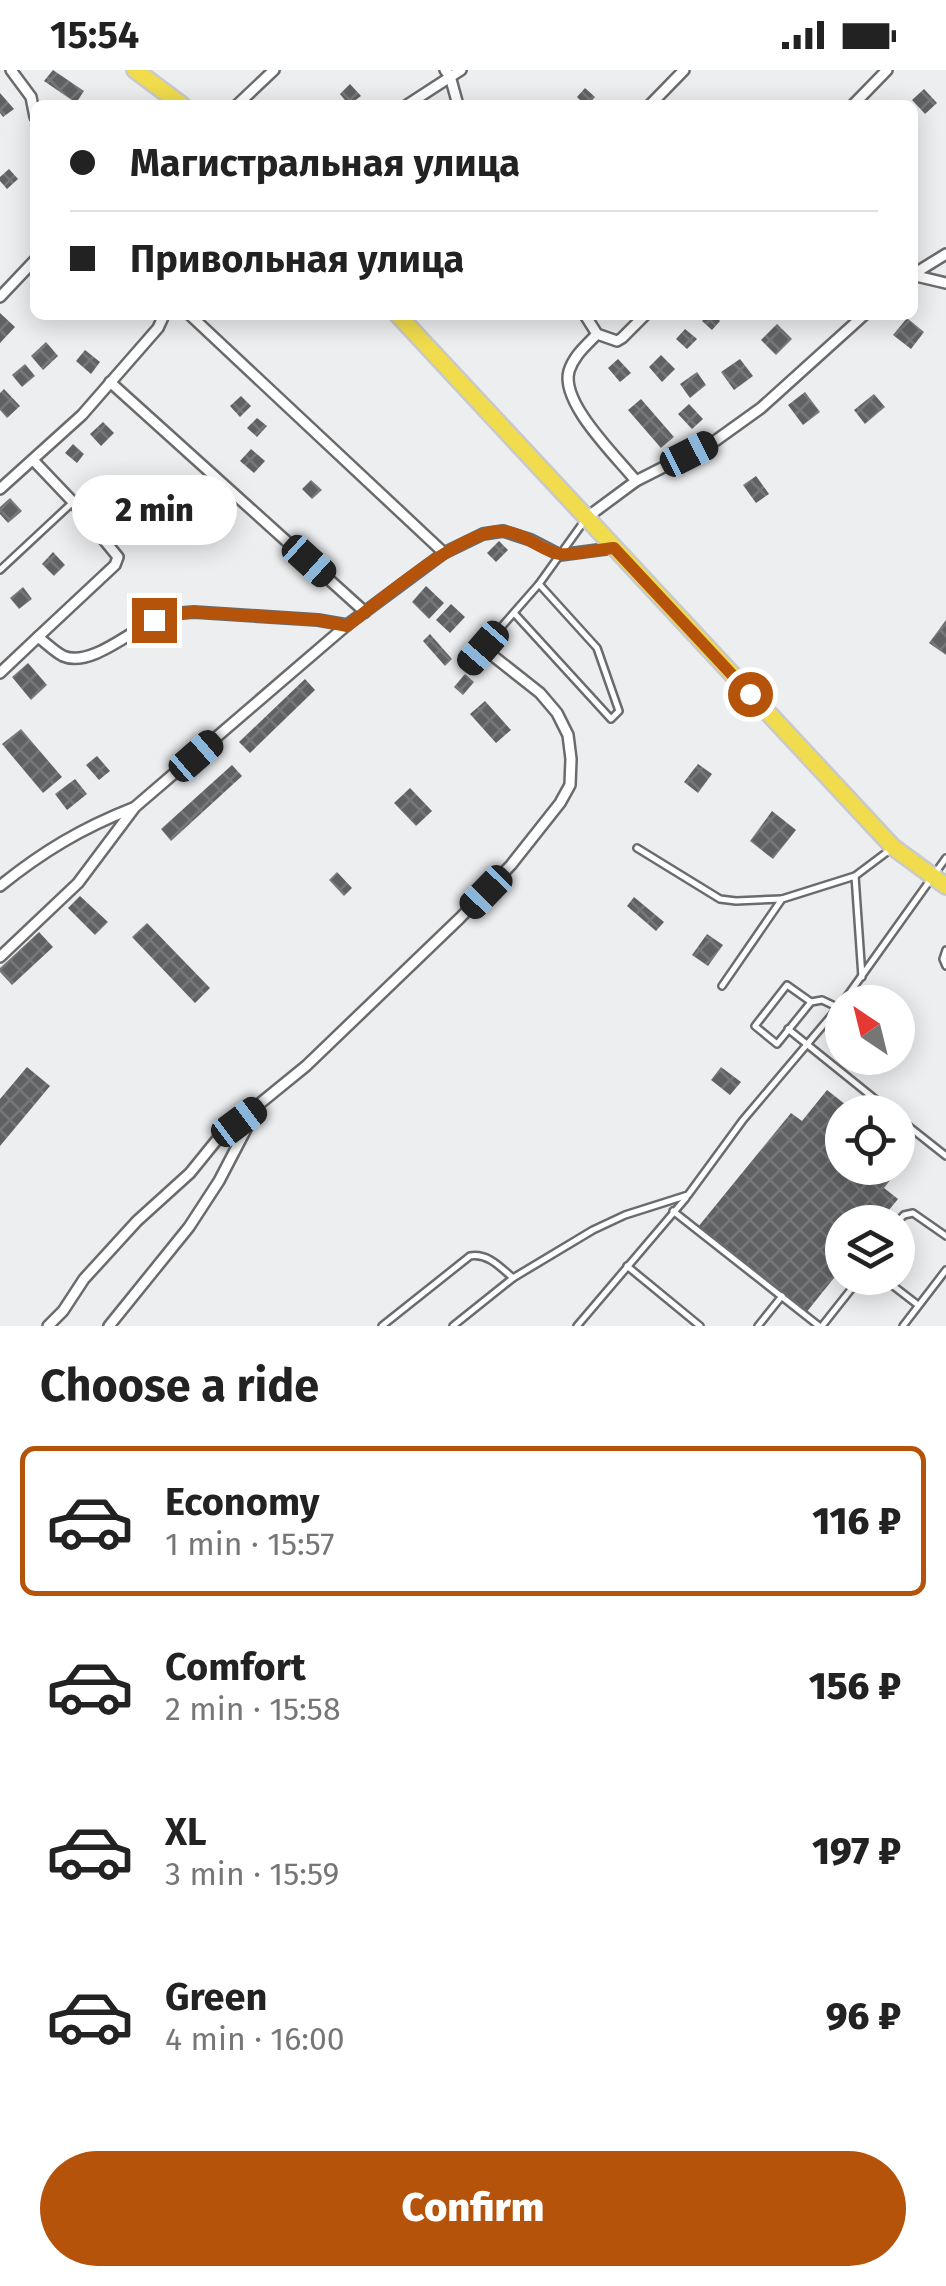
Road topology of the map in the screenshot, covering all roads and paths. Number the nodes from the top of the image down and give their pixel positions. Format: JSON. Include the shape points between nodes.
{"nodes":[{"id":1,"x":10,"y":70,"type":"edge"},
{"id":2,"x":274,"y":70,"type":"edge"},
{"id":3,"x":461,"y":70,"type":"edge"},
{"id":4,"x":684,"y":70,"type":"edge"},
{"id":5,"x":887,"y":70,"type":"edge"},
{"id":6,"x":144,"y":72,"type":"edge"},
{"id":7,"x":448,"y":73,"type":"edge"},
{"id":8,"x":32,"y":100,"type":"edge"},
{"id":9,"x":176,"y":100,"type":"edge"},
{"id":10,"x":242,"y":100,"type":"edge"},
{"id":11,"x":413,"y":100,"type":"edge"},
{"id":12,"x":456,"y":100,"type":"edge"},
{"id":13,"x":655,"y":100,"type":"edge"},
{"id":14,"x":858,"y":100,"type":"edge"},
{"id":15,"x":946,"y":254,"type":"edge"},
{"id":16,"x":30,"y":265,"type":"edge"},
{"id":17,"x":918,"y":271,"type":"edge"},
{"id":18,"x":918,"y":277,"type":"edge"},
{"id":19,"x":946,"y":284,"type":"edge"},
{"id":20,"x":0,"y":297,"type":"edge"},
{"id":21,"x":162,"y":320,"type":"edge"},
{"id":22,"x":195,"y":320,"type":"edge"},
{"id":23,"x":403,"y":320,"type":"edge"},
{"id":24,"x":588,"y":320,"type":"edge"},
{"id":25,"x":639,"y":320,"type":"edge"},
{"id":26,"x":858,"y":320,"type":"edge"},
{"id":27,"x":597,"y":334,"type":"junction"},
{"id":28,"x":110,"y":382,"type":"junction"},
{"id":29,"x":32,"y":460,"type":"junction"},
{"id":30,"x":636,"y":481,"type":"junction"},
{"id":31,"x":0,"y":490,"type":"edge"},
{"id":32,"x":73,"y":502,"type":"junction"},
{"id":33,"x":586,"y":518,"type":"junction"},
{"id":34,"x":614,"y":548,"type":"junction"},
{"id":35,"x":444,"y":554,"type":"junction"},
{"id":36,"x":560,"y":554,"type":"junction"},
{"id":37,"x":0,"y":570,"type":"edge"},
{"id":38,"x":539,"y":584,"type":"junction"},
{"id":39,"x":366,"y":612,"type":"junction"},
{"id":40,"x":514,"y":613,"type":"junction"},
{"id":41,"x":347,"y":626,"type":"junction"},
{"id":42,"x":38,"y":637,"type":"junction"},
{"id":43,"x":483,"y":648,"type":"junction"},
{"id":44,"x":468,"y":666,"type":"dead end"},
{"id":45,"x":0,"y":673,"type":"edge"},
{"id":46,"x":135,"y":808,"type":"junction"},
{"id":47,"x":893,"y":847,"type":"junction"},
{"id":48,"x":637,"y":848,"type":"dead end"},
{"id":49,"x":946,"y":858,"type":"edge"},
{"id":50,"x":854,"y":876,"type":"junction"},
{"id":51,"x":939,"y":881,"type":"edge"},
{"id":52,"x":0,"y":886,"type":"edge"},
{"id":53,"x":782,"y":899,"type":"junction"},
{"id":54,"x":946,"y":950,"type":"edge"},
{"id":55,"x":0,"y":957,"type":"edge"},
{"id":56,"x":946,"y":966,"type":"edge"},
{"id":57,"x":862,"y":977,"type":"junction"},
{"id":58,"x":856,"y":985,"type":"edge"},
{"id":59,"x":722,"y":986,"type":"dead end"},
{"id":60,"x":825,"y":1001,"type":"edge"},
{"id":61,"x":811,"y":1002,"type":"junction"},
{"id":62,"x":825,"y":1023,"type":"edge"},
{"id":63,"x":788,"y":1030,"type":"junction"},
{"id":64,"x":806,"y":1046,"type":"junction"},
{"id":65,"x":869,"y":1095,"type":"edge"},
{"id":66,"x":257,"y":1108,"type":"junction"},
{"id":67,"x":915,"y":1131,"type":"edge"},
{"id":68,"x":946,"y":1156,"type":"edge"},
{"id":69,"x":688,"y":1196,"type":"junction"},
{"id":70,"x":673,"y":1211,"type":"junction"},
{"id":71,"x":915,"y":1214,"type":"edge"},
{"id":72,"x":946,"y":1236,"type":"edge"},
{"id":73,"x":627,"y":1266,"type":"junction"},
{"id":74,"x":946,"y":1270,"type":"edge"},
{"id":75,"x":513,"y":1278,"type":"junction"},
{"id":76,"x":846,"y":1295,"type":"edge"},
{"id":77,"x":905,"y":1295,"type":"edge"},
{"id":78,"x":782,"y":1296,"type":"junction"},
{"id":79,"x":918,"y":1305,"type":"junction"},
{"id":80,"x":48,"y":1326,"type":"edge"},
{"id":81,"x":109,"y":1326,"type":"edge"},
{"id":82,"x":382,"y":1326,"type":"edge"},
{"id":83,"x":453,"y":1326,"type":"edge"},
{"id":84,"x":577,"y":1326,"type":"edge"},
{"id":85,"x":700,"y":1326,"type":"edge"},
{"id":86,"x":758,"y":1326,"type":"edge"},
{"id":87,"x":821,"y":1326,"type":"edge"},
{"id":88,"x":903,"y":1326,"type":"edge"}],
"edges":[{"from":1,"to":8,"type":"street"},
{"from":2,"to":10,"type":"street"},
{"from":3,"to":7,"type":"street"},
{"from":4,"to":13,"type":"street"},
{"from":5,"to":14,"type":"street"},
{"from":6,"to":9,"type":"highway"},
{"from":7,"to":11,"type":"street"},
{"from":7,"to":12,"type":"street"},
{"from":15,"to":17,"type":"street"},
{"from":16,"to":20,"type":"street"},
{"from":18,"to":19,"type":"street"},
{"from":21,"to":28,"type":"street"},
{"from":22,"to":35,"type":"street"},
{"from":23,"to":33,"type":"highway"},
{"from":24,"to":27,"type":"street"},
{"from":25,"to":27,"type":"street","via":[[617,340]]},
{"from":26,"to":30,"type":"street","via":[[761,408],[715,441]]},
{"from":27,"to":30,"type":"street","via":[[576,356],[570,394]]},
{"from":28,"to":29,"type":"street"},
{"from":28,"to":39,"type":"street"},
{"from":29,"to":31,"type":"street"},
{"from":29,"to":32,"type":"street"},
{"from":30,"to":33,"type":"street"},
{"from":32,"to":37,"type":"lane"},
{"from":32,"to":42,"type":"street","via":[[117,562]]},
{"from":33,"to":34,"type":"highway"},
{"from":33,"to":36,"type":"lane"},
{"from":34,"to":36,"type":"street"},
{"from":34,"to":47,"type":"highway"},
{"from":35,"to":36,"type":"street","via":[[503,531]]},
{"from":35,"to":39,"type":"street"},
{"from":36,"to":38,"type":"lane"},
{"from":38,"to":40,"type":"lane"},
{"from":38,"to":40,"type":"lane","via":[[597,648],[618,711],[611,719]]},
{"from":39,"to":41,"type":"street"},
{"from":40,"to":43,"type":"lane"},
{"from":41,"to":42,"type":"street","via":[[173,614],[78,658],[64,657]]},
{"from":41,"to":46,"type":"street"},
{"from":42,"to":45,"type":"street"},
{"from":43,"to":44,"type":"lane"},
{"from":43,"to":66,"type":"street","via":[[557,713],[568,735],[570,785],[511,866]]},
{"from":46,"to":52,"type":"street","via":[[64,840]]},
{"from":46,"to":55,"type":"street","via":[[78,883]]},
{"from":47,"to":50,"type":"lane"},
{"from":47,"to":51,"type":"highway"},
{"from":48,"to":53,"type":"lane","via":[[720,899]]},
{"from":49,"to":51,"type":"lane"},
{"from":50,"to":53,"type":"lane"},
{"from":50,"to":57,"type":"lane"},
{"from":51,"to":57,"type":"lane"},
{"from":53,"to":59,"type":"lane"},
{"from":54,"to":56,"type":"lane"},
{"from":57,"to":58,"type":"lane"},
{"from":60,"to":61,"type":"lane"},
{"from":61,"to":63,"type":"lane"},
{"from":61,"to":63,"type":"lane","via":[[787,985],[754,1026],[777,1044]]},
{"from":62,"to":64,"type":"lane"},
{"from":63,"to":64,"type":"lane"},
{"from":64,"to":65,"type":"lane"},
{"from":64,"to":69,"type":"lane"},
{"from":66,"to":80,"type":"street","via":[[137,1221]]},
{"from":66,"to":81,"type":"street","via":[[189,1226]]},
{"from":67,"to":68,"type":"lane"},
{"from":69,"to":70,"type":"lane"},
{"from":69,"to":75,"type":"lane","via":[[594,1230]]},
{"from":70,"to":73,"type":"lane"},
{"from":70,"to":78,"type":"lane"},
{"from":71,"to":72,"type":"lane"},
{"from":73,"to":84,"type":"lane"},
{"from":73,"to":85,"type":"lane"},
{"from":74,"to":79,"type":"lane"},
{"from":75,"to":82,"type":"lane","via":[[488,1257],[470,1256]]},
{"from":75,"to":83,"type":"lane"},
{"from":76,"to":87,"type":"lane"},
{"from":77,"to":79,"type":"lane"},
{"from":78,"to":86,"type":"lane"},
{"from":78,"to":87,"type":"lane"},
{"from":79,"to":88,"type":"lane"}]}
